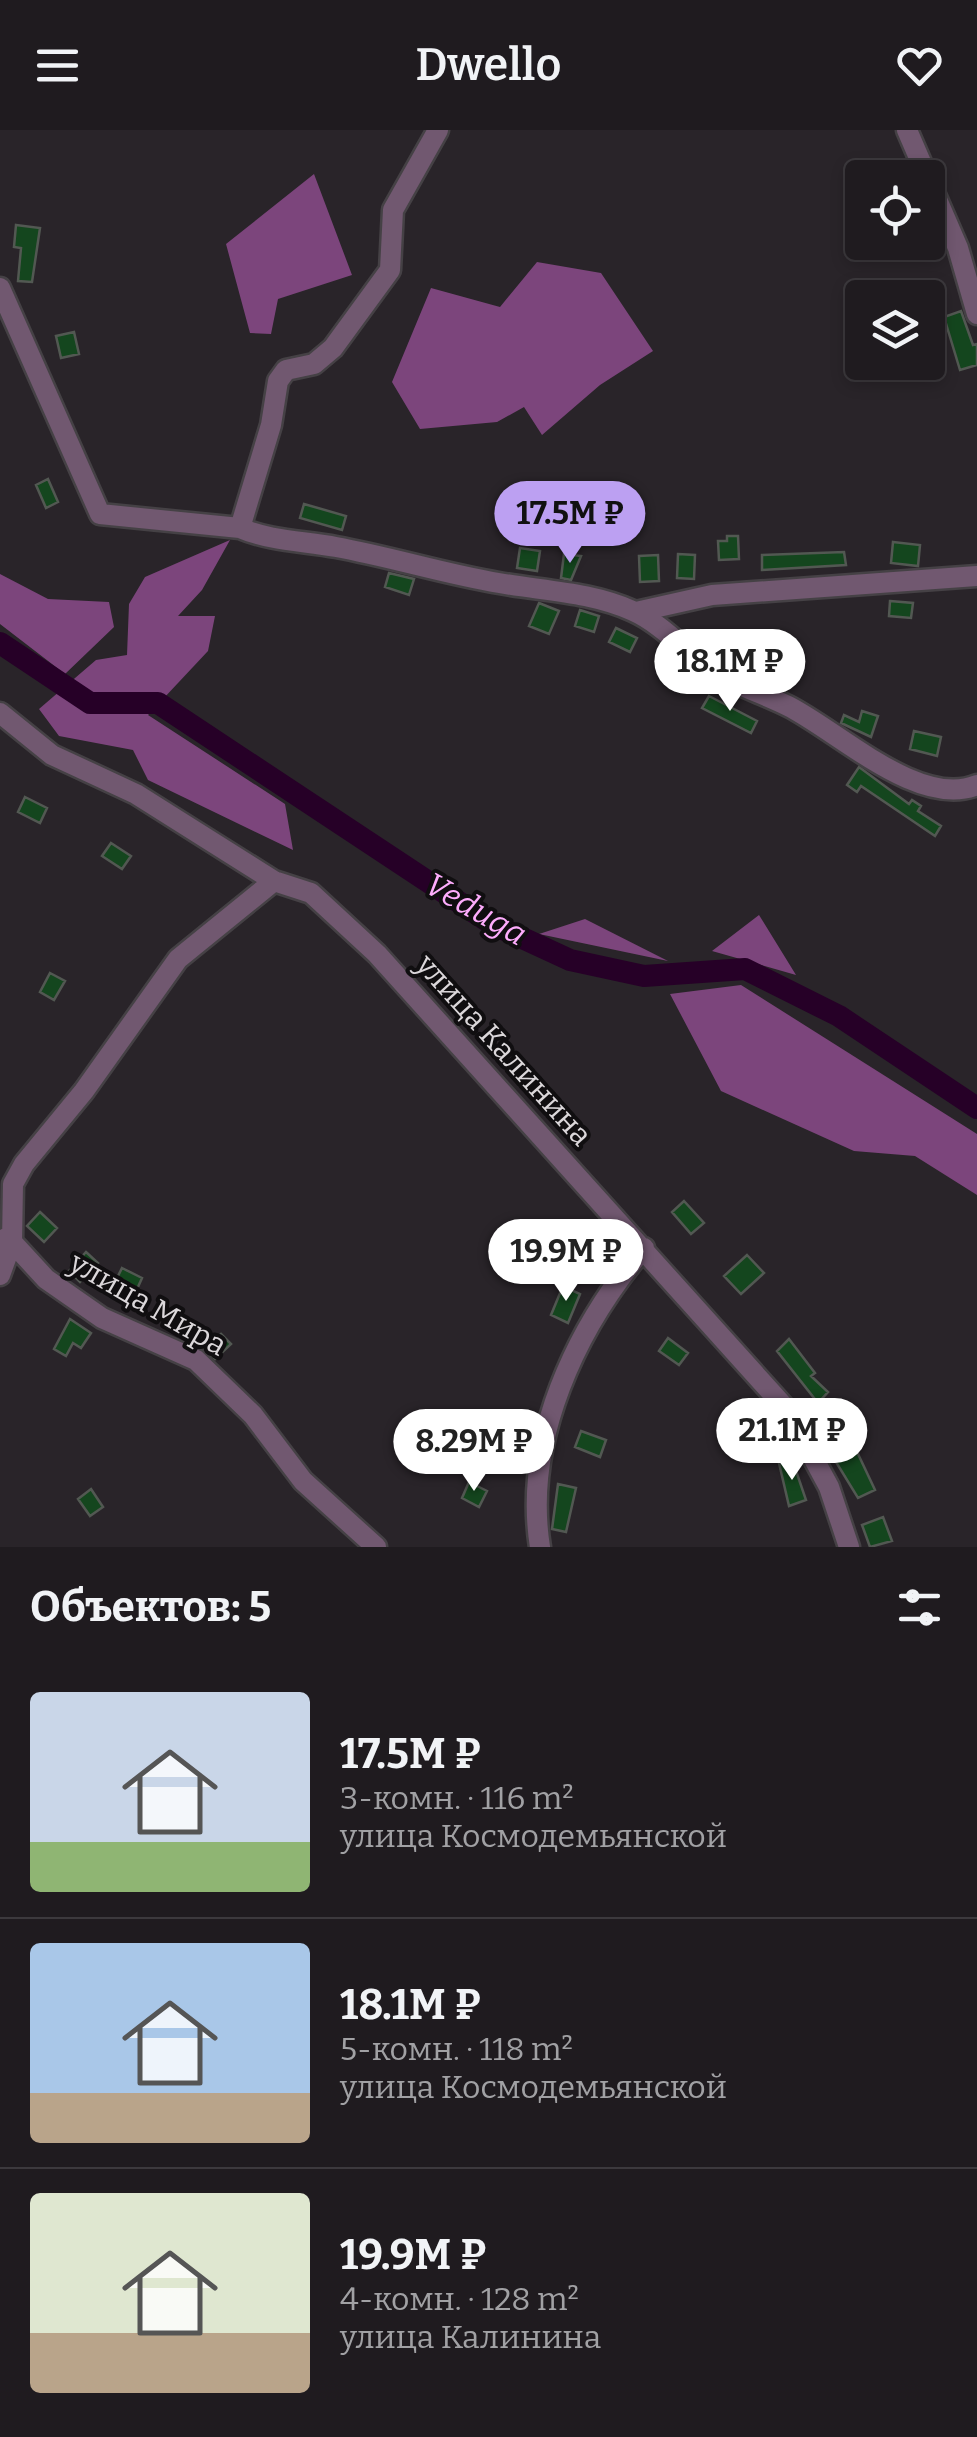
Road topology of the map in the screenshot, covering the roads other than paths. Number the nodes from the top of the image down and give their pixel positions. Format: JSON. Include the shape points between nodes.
{"nodes":[{"id":1,"x":438,"y":130,"type":"edge"},
{"id":2,"x":907,"y":130,"type":"edge"},
{"id":3,"x":0,"y":288,"type":"edge"},
{"id":4,"x":977,"y":314,"type":"edge"},
{"id":5,"x":240,"y":528,"type":"junction"},
{"id":6,"x":977,"y":576,"type":"edge"},
{"id":7,"x":636,"y":612,"type":"junction"},
{"id":8,"x":0,"y":713,"type":"edge"},
{"id":9,"x":976,"y":787,"type":"edge"},
{"id":10,"x":274,"y":882,"type":"junction"},
{"id":11,"x":6,"y":1238,"type":"edge"},
{"id":12,"x":644,"y":1248,"type":"junction"},
{"id":13,"x":0,"y":1276,"type":"edge"},
{"id":14,"x":376,"y":1547,"type":"edge"},
{"id":15,"x":540,"y":1547,"type":"edge"},
{"id":16,"x":848,"y":1547,"type":"edge"}],
"edges":[{"from":1,"to":5,"type":"street","via":[[393,210],[390,270],[333,348],[314,364],[286,370],[278,382]]},
{"from":2,"to":4,"type":"street","via":[[958,248]]},
{"from":3,"to":5,"type":"street","via":[[100,514]]},
{"from":5,"to":7,"type":"street","via":[[588,596]]},
{"from":6,"to":7,"type":"street","via":[[712,594]]},
{"from":7,"to":9,"type":"street","via":[[712,670],[788,706],[844,743],[947,792]]},
{"from":8,"to":10,"type":"street","name":"улица Калинина","via":[[52,755],[136,794]]},
{"from":10,"to":11,"type":"street","via":[[178,959],[24,1164],[13,1184]]},
{"from":10,"to":12,"type":"street","name":"улица Калинина","via":[[311,894],[377,954]]},
{"from":11,"to":13,"type":"street"},
{"from":11,"to":14,"type":"street","name":"улица Мира","via":[[46,1280],[102,1318],[196,1360],[253,1415],[303,1481]]},
{"from":12,"to":15,"type":"street","via":[[620,1276],[553,1404],[536,1488]]},
{"from":12,"to":16,"type":"street","name":"улица Калинина","via":[[788,1410],[829,1487]]}]}
